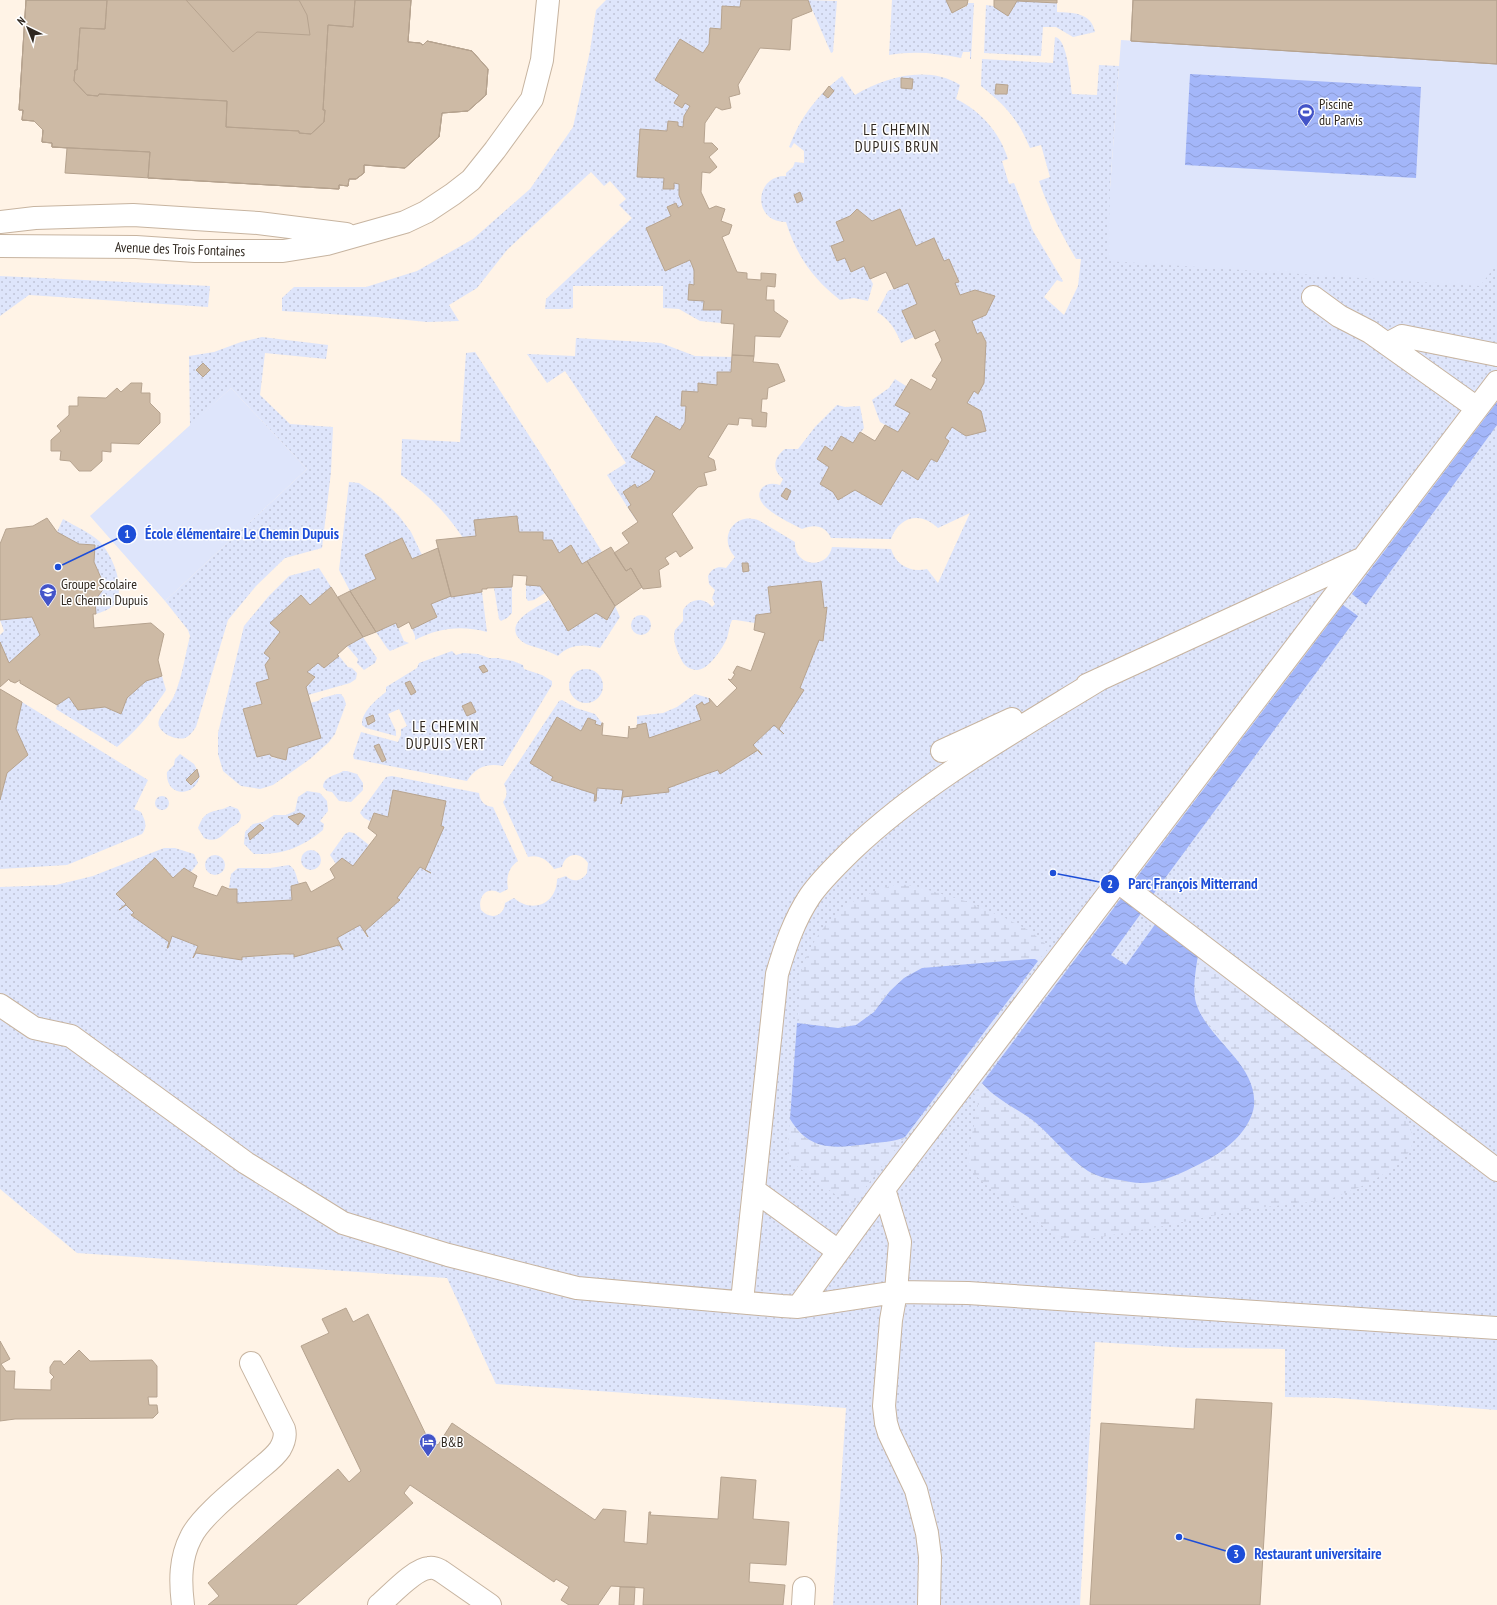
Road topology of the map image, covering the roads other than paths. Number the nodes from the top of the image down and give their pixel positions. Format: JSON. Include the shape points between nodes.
{"nodes":[{"id":1,"x":548,"y":0,"type":"edge"},
{"id":2,"x":0,"y":211,"type":"edge"},
{"id":3,"x":35,"y":218,"type":"junction"},
{"id":4,"x":0,"y":222,"type":"edge"},
{"id":5,"x":358,"y":235,"type":"junction"},
{"id":6,"x":0,"y":246,"type":"edge"},
{"id":7,"x":1313,"y":297,"type":"dead end"},
{"id":8,"x":1387,"y":344,"type":"junction"},
{"id":9,"x":1497,"y":355,"type":"edge"},
{"id":10,"x":1497,"y":382,"type":"edge"},
{"id":11,"x":1477,"y":408,"type":"junction"},
{"id":12,"x":1362,"y":559,"type":"junction"},
{"id":13,"x":1117,"y":881,"type":"junction"},
{"id":14,"x":0,"y":1005,"type":"edge"},
{"id":15,"x":1497,"y":1170,"type":"edge"},
{"id":16,"x":884,"y":1189,"type":"junction"},
{"id":17,"x":754,"y":1190,"type":"junction"},
{"id":18,"x":838,"y":1251,"type":"junction"},
{"id":19,"x":896,"y":1292,"type":"junction"},
{"id":20,"x":742,"y":1302,"type":"junction"},
{"id":21,"x":798,"y":1307,"type":"junction"},
{"id":22,"x":1497,"y":1328,"type":"edge"},
{"id":23,"x":251,"y":1363,"type":"dead end"},
{"id":24,"x":183,"y":1605,"type":"edge"},
{"id":25,"x":379,"y":1605,"type":"edge"},
{"id":26,"x":490,"y":1605,"type":"edge"},
{"id":27,"x":929,"y":1605,"type":"edge"}],
"edges":[{"from":1,"to":5,"type":"street","name":"Avenue des Trois Fontaines","via":[[542,60],[532,98],[476,174],[453,194],[426,212],[405,222]]},
{"from":2,"to":3,"type":"street"},
{"from":3,"to":4,"type":"street","name":"Avenue des Trois Fontaines"},
{"from":3,"to":5,"type":"street","name":"Avenue des Trois Fontaines","via":[[133,215],[258,223]]},
{"from":5,"to":6,"type":"street","name":"Avenue des Trois Fontaines","via":[[321,245],[268,252],[136,247]]},
{"from":7,"to":8,"type":"street","via":[[1339,316]]},
{"from":8,"to":9,"type":"street","via":[[1402,336]]},
{"from":8,"to":11,"type":"street"},
{"from":10,"to":11,"type":"street"},
{"from":11,"to":12,"type":"street"},
{"from":12,"to":13,"type":"street"},
{"from":12,"to":17,"type":"street","via":[[1100,679],[953,754],[908,803],[868,835],[834,868],[811,895],[797,917],[777,974]]},
{"from":13,"to":15,"type":"street"},
{"from":13,"to":16,"type":"street"},
{"from":14,"to":20,"type":"street","via":[[34,1028],[71,1036],[246,1163],[343,1223],[448,1255],[577,1288]]},
{"from":16,"to":18,"type":"street"},
{"from":16,"to":19,"type":"street","via":[[900,1242]]},
{"from":17,"to":18,"type":"street"},
{"from":17,"to":20,"type":"street"},
{"from":18,"to":21,"type":"street"},
{"from":19,"to":21,"type":"street"},
{"from":19,"to":22,"type":"street","via":[[968,1293]]},
{"from":19,"to":27,"type":"street","via":[[891,1320],[884,1406],[889,1433],[916,1490],[927,1533],[930,1557]]},
{"from":20,"to":21,"type":"street"},
{"from":23,"to":24,"type":"street","via":[[284,1429],[283,1443],[272,1458],[206,1517],[191,1535],[182,1565],[180,1585]]},
{"from":25,"to":26,"type":"street","via":[[421,1570],[434,1568]]}]}
